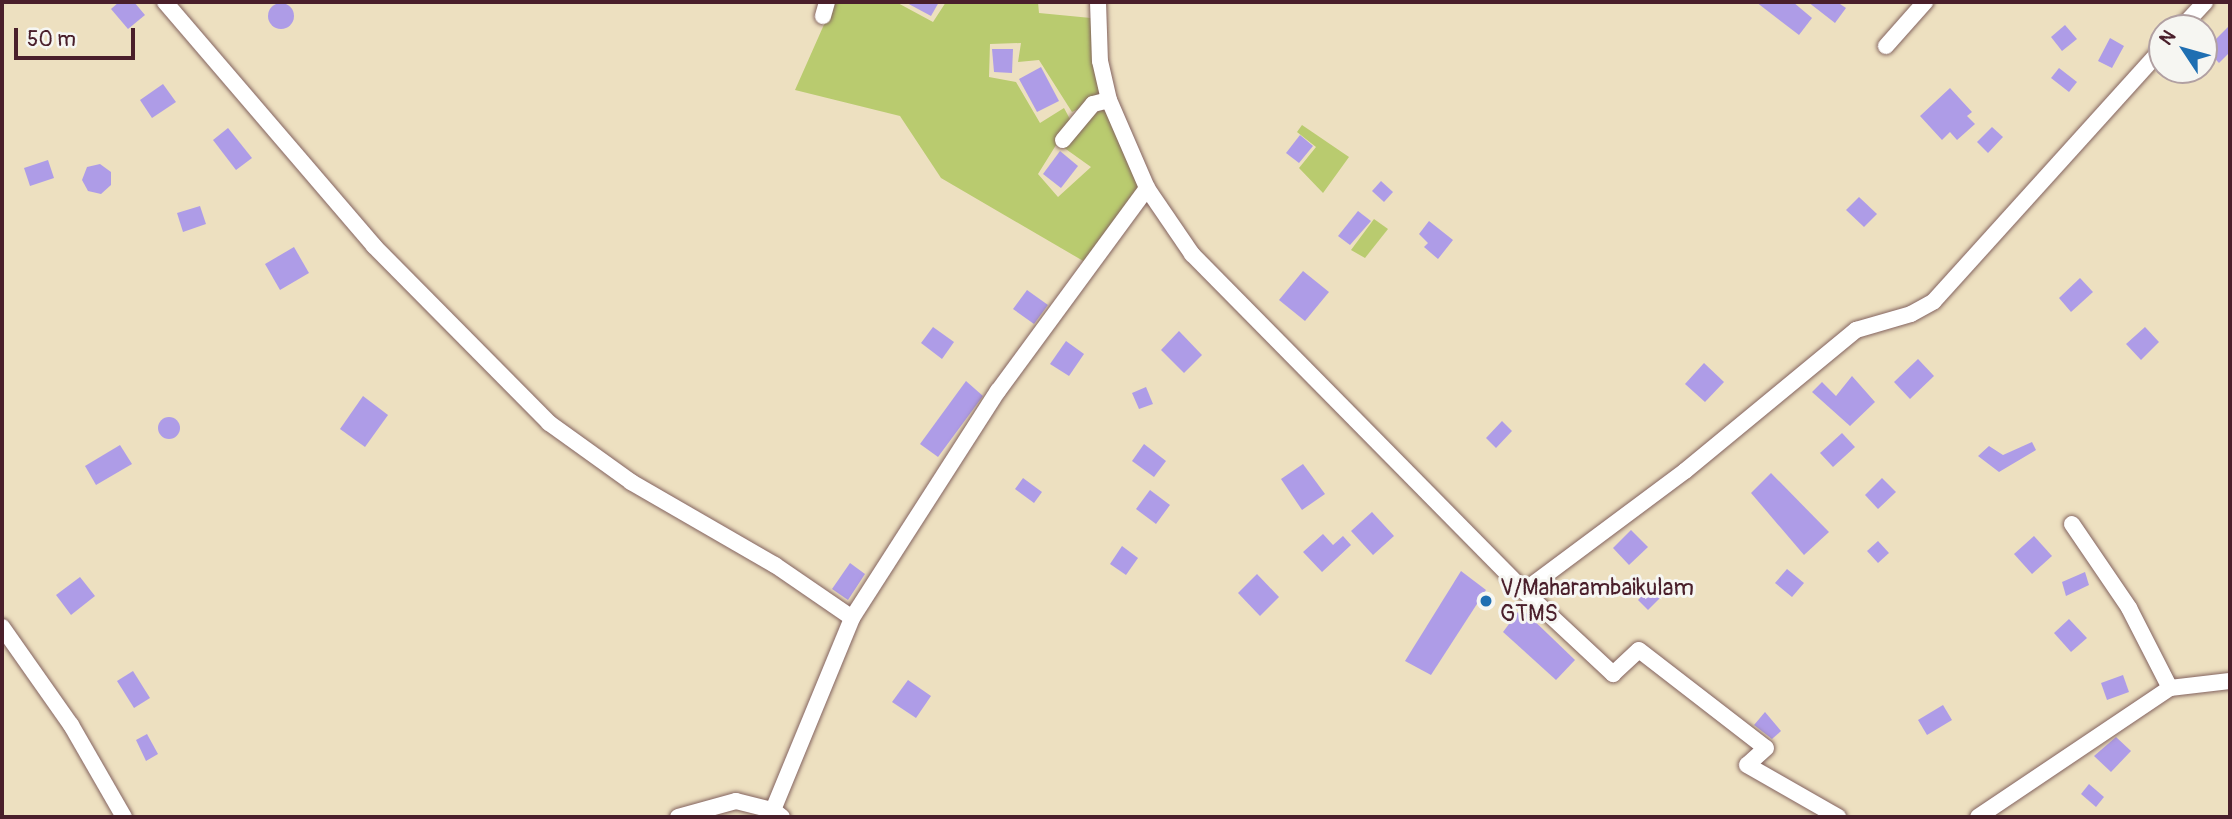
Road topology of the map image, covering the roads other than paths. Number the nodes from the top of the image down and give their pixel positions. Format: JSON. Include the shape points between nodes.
{"nodes":[{"id":1,"x":165,"y":2,"type":"edge"},
{"id":2,"x":1098,"y":2,"type":"edge"},
{"id":3,"x":1925,"y":2,"type":"edge"},
{"id":4,"x":1886,"y":46,"type":"dead end"},
{"id":5,"x":2148,"y":64,"type":"edge"},
{"id":6,"x":1110,"y":100,"type":"junction"},
{"id":7,"x":1063,"y":140,"type":"dead end"},
{"id":8,"x":1147,"y":188,"type":"junction"},
{"id":9,"x":2072,"y":524,"type":"dead end"},
{"id":10,"x":1524,"y":591,"type":"junction"},
{"id":11,"x":852,"y":618,"type":"junction"},
{"id":12,"x":2,"y":627,"type":"edge"},
{"id":13,"x":2230,"y":681,"type":"edge"},
{"id":14,"x":2170,"y":688,"type":"junction"},
{"id":15,"x":777,"y":813,"type":"edge"},
{"id":16,"x":124,"y":817,"type":"edge"},
{"id":17,"x":678,"y":817,"type":"edge"},
{"id":18,"x":1838,"y":817,"type":"edge"},
{"id":19,"x":1978,"y":817,"type":"edge"}],
"edges":[{"from":1,"to":11,"type":"street","via":[[374,246],[549,423],[631,482],[775,565]]},
{"from":2,"to":6,"type":"street","via":[[1100,61]]},
{"from":3,"to":4,"type":"street"},
{"from":5,"to":10,"type":"street","via":[[1934,301],[1911,314],[1856,330],[1685,471]]},
{"from":6,"to":7,"type":"street","via":[[1093,104]]},
{"from":6,"to":8,"type":"street"},
{"from":8,"to":10,"type":"street","via":[[1192,254]]},
{"from":8,"to":11,"type":"street","via":[[998,391]]},
{"from":9,"to":14,"type":"street","via":[[2129,608]]},
{"from":10,"to":18,"type":"street","via":[[1614,674],[1639,650],[1766,748],[1748,765]]},
{"from":11,"to":15,"type":"street"},
{"from":12,"to":16,"type":"street","via":[[71,725]]},
{"from":13,"to":14,"type":"street"},
{"from":14,"to":19,"type":"street"},
{"from":15,"to":17,"type":"street","via":[[736,801]]}]}
